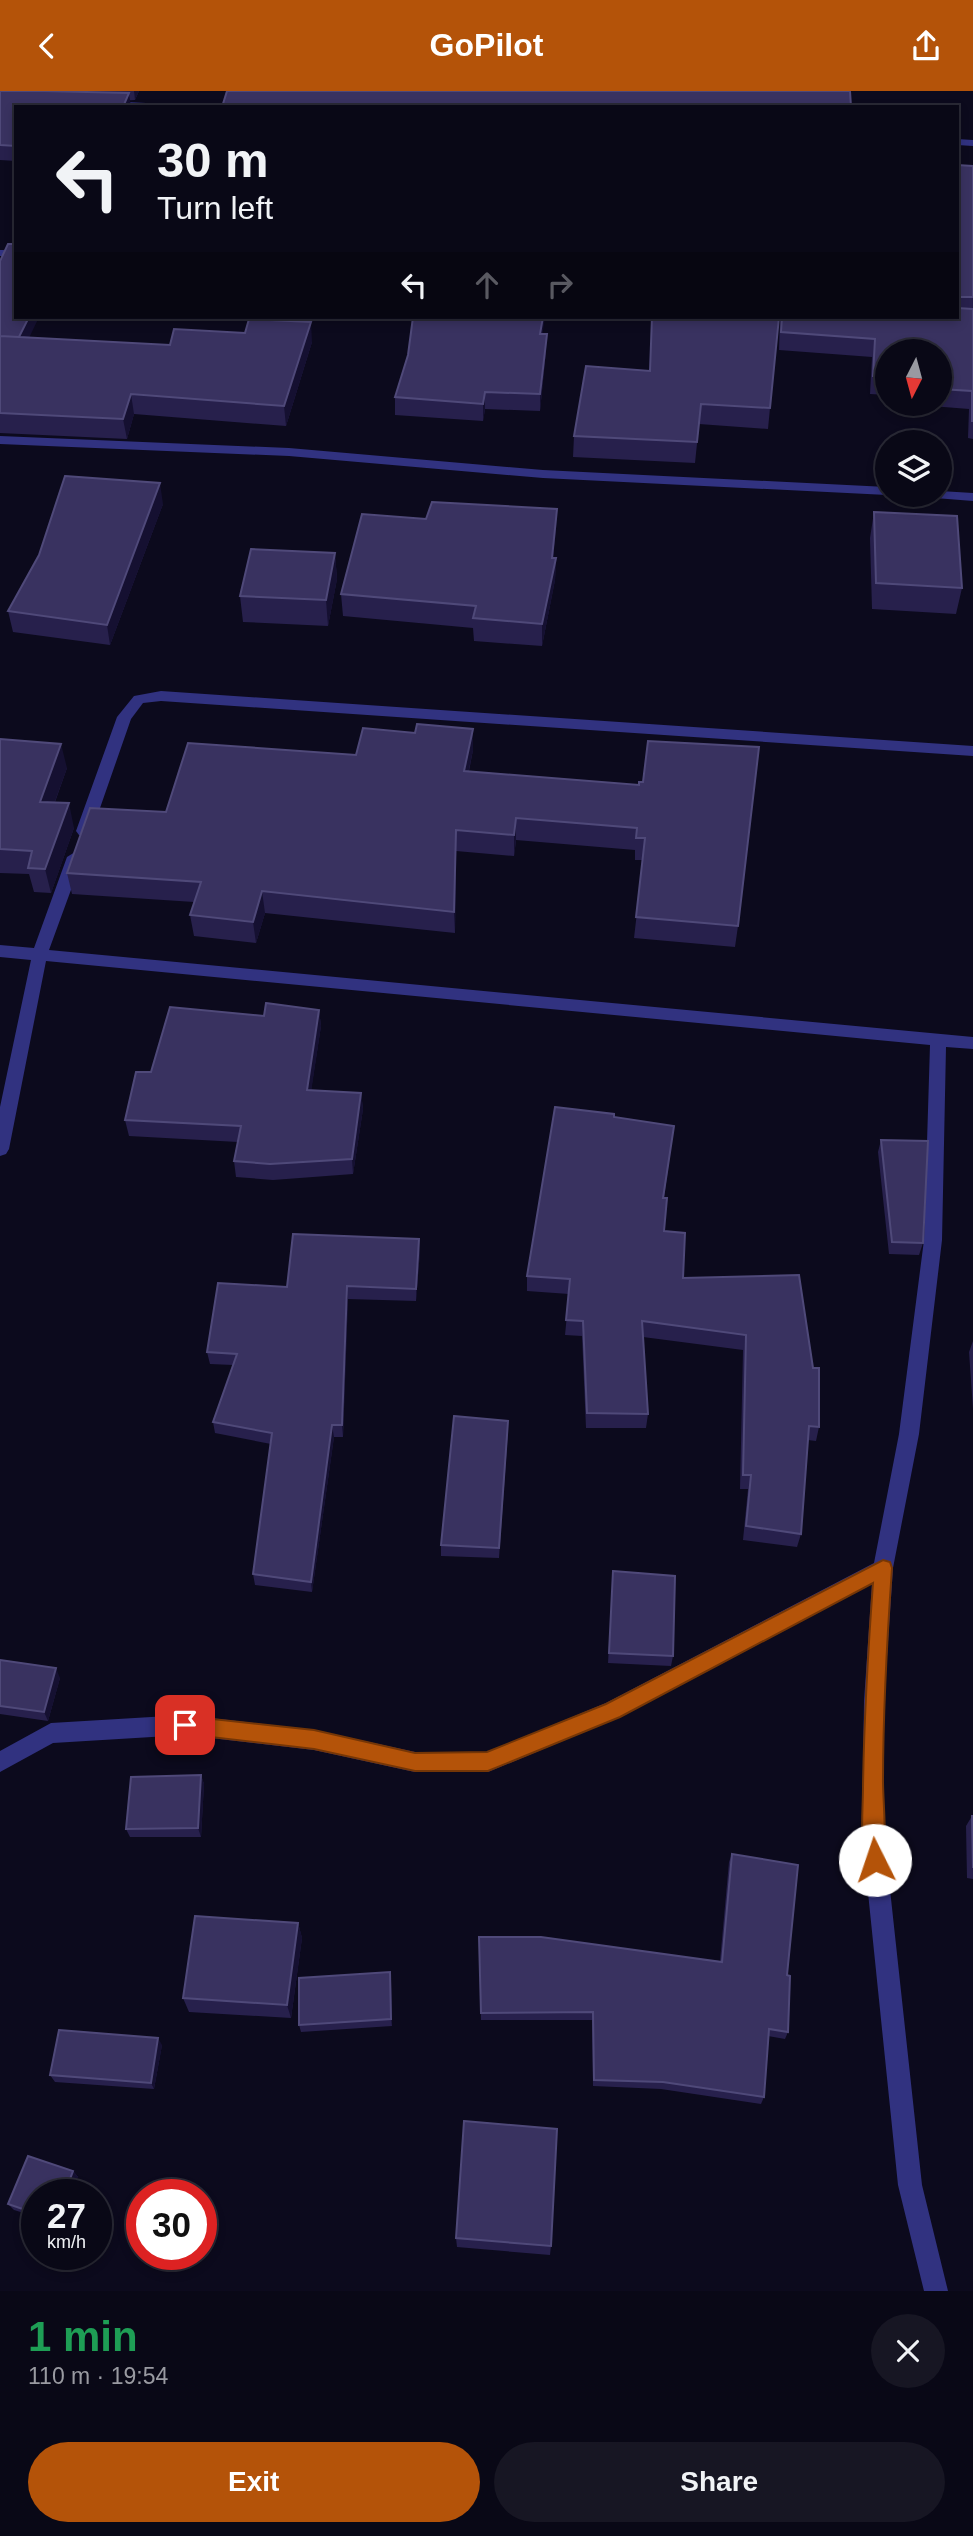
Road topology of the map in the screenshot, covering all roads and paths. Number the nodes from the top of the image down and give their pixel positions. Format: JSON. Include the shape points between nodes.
{"nodes":[{"id":1,"x":97,"y":104,"type":"edge"},
{"id":2,"x":120,"y":105,"type":"edge"},
{"id":3,"x":0,"y":440,"type":"edge"},
{"id":4,"x":875,"y":490,"type":"edge"},
{"id":5,"x":952,"y":496,"type":"edge"},
{"id":6,"x":973,"y":497,"type":"edge"},
{"id":7,"x":973,"y":751,"type":"edge"},
{"id":8,"x":0,"y":951,"type":"edge"},
{"id":9,"x":40,"y":953,"type":"junction"},
{"id":10,"x":938,"y":1039,"type":"junction"},
{"id":11,"x":973,"y":1042,"type":"edge"},
{"id":12,"x":0,"y":1149,"type":"edge"},
{"id":13,"x":883,"y":1568,"type":"junction"},
{"id":14,"x":0,"y":1762,"type":"edge"},
{"id":15,"x":936,"y":2291,"type":"edge"}],
"edges":[{"from":1,"to":2,"type":"street"},
{"from":3,"to":4,"type":"street","via":[[289,452],[543,474]]},
{"from":5,"to":6,"type":"street"},
{"from":7,"to":9,"type":"street","via":[[161,696],[139,699],[124,717]]},
{"from":8,"to":9,"type":"street"},
{"from":9,"to":10,"type":"street"},
{"from":9,"to":12,"type":"street"},
{"from":10,"to":11,"type":"street"},
{"from":10,"to":13,"type":"street","via":[[933,1240],[909,1434]]},
{"from":13,"to":14,"type":"street","via":[[613,1710],[488,1762],[415,1762],[314,1740],[185,1725],[51,1733]]},
{"from":13,"to":15,"type":"street","via":[[874,1701],[873,1834],[910,2185]]}]}
